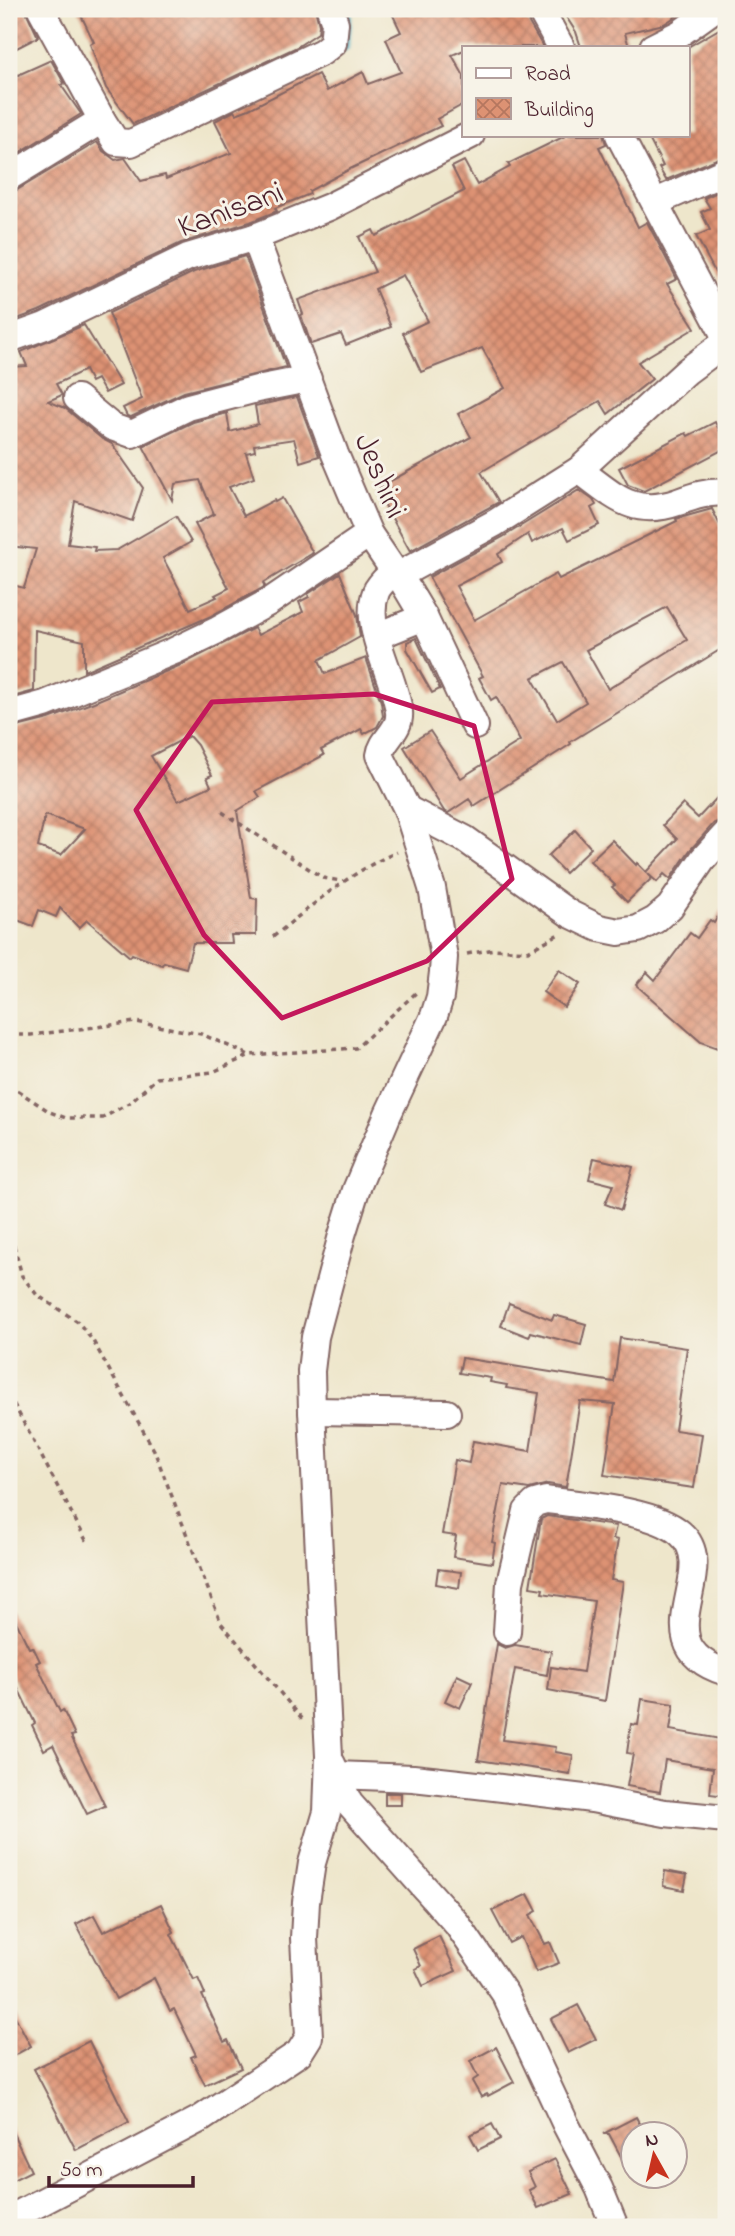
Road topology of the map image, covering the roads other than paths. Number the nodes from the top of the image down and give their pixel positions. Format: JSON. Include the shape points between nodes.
{"nodes":[{"id":1,"x":41,"y":9,"type":"edge"},
{"id":2,"x":330,"y":9,"type":"edge"},
{"id":3,"x":540,"y":9,"type":"edge"},
{"id":4,"x":714,"y":9,"type":"edge"},
{"id":5,"x":560,"y":46,"type":"edge"},
{"id":6,"x":655,"y":46,"type":"edge"},
{"id":7,"x":102,"y":120,"type":"junction"},
{"id":8,"x":469,"y":136,"type":"edge"},
{"id":9,"x":620,"y":136,"type":"edge"},
{"id":10,"x":726,"y":171,"type":"edge"},
{"id":11,"x":9,"y":177,"type":"edge"},
{"id":12,"x":656,"y":202,"type":"junction"},
{"id":13,"x":255,"y":237,"type":"junction"},
{"id":14,"x":9,"y":339,"type":"edge"},
{"id":15,"x":726,"y":340,"type":"edge"},
{"id":16,"x":307,"y":379,"type":"junction"},
{"id":17,"x":76,"y":398,"type":"dead end"},
{"id":18,"x":579,"y":470,"type":"junction"},
{"id":19,"x":726,"y":493,"type":"edge"},
{"id":20,"x":369,"y":534,"type":"junction"},
{"id":21,"x":396,"y":573,"type":"junction"},
{"id":22,"x":424,"y":617,"type":"junction"},
{"id":23,"x":377,"y":636,"type":"junction"},
{"id":24,"x":9,"y":714,"type":"edge"},
{"id":25,"x":475,"y":726,"type":"dead end"},
{"id":26,"x":407,"y":808,"type":"junction"},
{"id":27,"x":726,"y":834,"type":"edge"},
{"id":28,"x":313,"y":1411,"type":"junction"},
{"id":29,"x":447,"y":1413,"type":"dead end"},
{"id":30,"x":507,"y":1632,"type":"dead end"},
{"id":31,"x":726,"y":1672,"type":"edge"},
{"id":32,"x":333,"y":1766,"type":"junction"},
{"id":33,"x":726,"y":1819,"type":"edge"},
{"id":34,"x":9,"y":2219,"type":"edge"},
{"id":35,"x":615,"y":2227,"type":"edge"}],
"edges":[{"from":1,"to":7,"type":"street"},
{"from":2,"to":7,"type":"street","via":[[335,23],[333,43],[322,52],[131,143],[116,142]]},
{"from":3,"to":5,"type":"street"},
{"from":4,"to":6,"type":"street"},
{"from":7,"to":11,"type":"street"},
{"from":8,"to":13,"type":"street","name":"Kanisani","via":[[330,207]]},
{"from":9,"to":12,"type":"street"},
{"from":10,"to":12,"type":"street"},
{"from":12,"to":15,"type":"street"},
{"from":13,"to":14,"type":"street","name":"Kanisani","via":[[188,257]]},
{"from":13,"to":16,"type":"street","name":"Jeshini"},
{"from":15,"to":18,"type":"street"},
{"from":16,"to":17,"type":"street","via":[[188,407],[132,434],[112,427]]},
{"from":16,"to":20,"type":"street","name":"Jeshini"},
{"from":18,"to":19,"type":"street","via":[[617,498],[644,508],[711,492]]},
{"from":18,"to":21,"type":"street","via":[[495,523]]},
{"from":20,"to":21,"type":"street","name":"Jeshini"},
{"from":20,"to":24,"type":"street","via":[[269,602],[218,630],[45,704]]},
{"from":21,"to":22,"type":"street","name":"Jeshini"},
{"from":21,"to":23,"type":"street","via":[[376,592]]},
{"from":22,"to":23,"type":"street"},
{"from":22,"to":25,"type":"street","name":"Jeshini"},
{"from":23,"to":26,"type":"street","via":[[400,714],[380,755]]},
{"from":26,"to":27,"type":"street","via":[[466,839],[570,914],[619,932],[638,929],[670,907]]},
{"from":26,"to":28,"type":"street","via":[[432,888],[444,965],[440,997],[356,1190],[342,1235],[315,1336]]},
{"from":28,"to":29,"type":"street"},
{"from":28,"to":32,"type":"street","via":[[324,1679]]},
{"from":30,"to":31,"type":"street","via":[[510,1583],[527,1511],[535,1503],[545,1500],[632,1514],[664,1523],[693,1546],[695,1561],[687,1603],[689,1647],[697,1659]]},
{"from":32,"to":33,"type":"street"},
{"from":32,"to":34,"type":"street","via":[[306,1902],[309,2037],[305,2045],[202,2118]]},
{"from":32,"to":35,"type":"street","via":[[349,1803],[457,1924],[505,1994]]}]}
